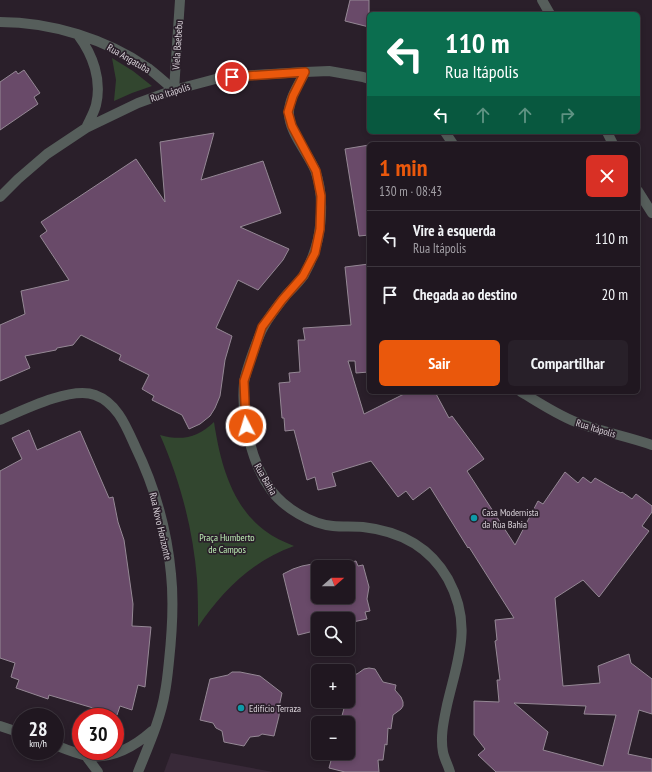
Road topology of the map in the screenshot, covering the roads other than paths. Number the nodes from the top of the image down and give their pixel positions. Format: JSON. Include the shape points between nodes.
{"nodes":[{"id":1,"x":180,"y":0,"type":"edge"},
{"id":2,"x":542,"y":0,"type":"edge"},
{"id":3,"x":549,"y":12,"type":"edge"},
{"id":4,"x":0,"y":22,"type":"edge"},
{"id":5,"x":78,"y":35,"type":"junction"},
{"id":6,"x":305,"y":72,"type":"junction"},
{"id":7,"x":367,"y":78,"type":"edge"},
{"id":8,"x":174,"y":90,"type":"junction"},
{"id":9,"x":86,"y":128,"type":"junction"},
{"id":10,"x":640,"y":194,"type":"edge"},
{"id":11,"x":0,"y":197,"type":"edge"},
{"id":12,"x":652,"y":213,"type":"edge"},
{"id":13,"x":524,"y":394,"type":"edge"},
{"id":14,"x":0,"y":420,"type":"edge"},
{"id":15,"x":652,"y":445,"type":"edge"},
{"id":16,"x":0,"y":726,"type":"edge"},
{"id":17,"x":154,"y":730,"type":"junction"},
{"id":18,"x":12,"y":731,"type":"edge"},
{"id":19,"x":124,"y":751,"type":"edge"},
{"id":20,"x":89,"y":760,"type":"edge"},
{"id":21,"x":98,"y":772,"type":"edge"},
{"id":22,"x":138,"y":772,"type":"edge"},
{"id":23,"x":450,"y":772,"type":"edge"}],
"edges":[{"from":1,"to":8,"type":"street","name":"Viela Baebebu"},
{"from":2,"to":3,"type":"street"},
{"from":4,"to":5,"type":"street","name":"Rua Angatuba","via":[[43,25]]},
{"from":5,"to":8,"type":"street","name":"Rua Angatuba","via":[[104,44],[148,68]]},
{"from":5,"to":9,"type":"street","via":[[85,44],[98,82],[96,106]]},
{"from":6,"to":7,"type":"street","name":"Rua Itápolis","via":[[329,71]]},
{"from":6,"to":8,"type":"street","name":"Rua Itápolis","via":[[223,77]]},
{"from":6,"to":23,"type":"street","name":"Rua Bahia","via":[[288,112],[292,126],[316,171],[321,196],[320,229],[315,253],[303,276],[262,327],[244,381],[246,426],[261,474],[283,504],[303,517],[331,526],[362,527],[388,532],[412,542],[431,555],[447,578],[457,599],[463,630],[458,663],[442,727],[443,751]]},
{"from":8,"to":9,"type":"street","name":"Rua Itápolis","via":[[138,103]]},
{"from":9,"to":11,"type":"street","name":"Rua Itápolis","via":[[47,154]]},
{"from":10,"to":12,"type":"street"},
{"from":13,"to":15,"type":"street","name":"Rua Itápolis","via":[[580,424]]},
{"from":14,"to":17,"type":"street","name":"Rua Novo Horizonte","via":[[68,394],[95,395],[111,404],[123,421],[147,469],[165,537],[171,574],[172,608],[165,692]]},
{"from":16,"to":18,"type":"street"},
{"from":17,"to":19,"type":"street"},
{"from":17,"to":22,"type":"street","name":"Rua Novo Horizonte"},
{"from":20,"to":21,"type":"street"}]}
